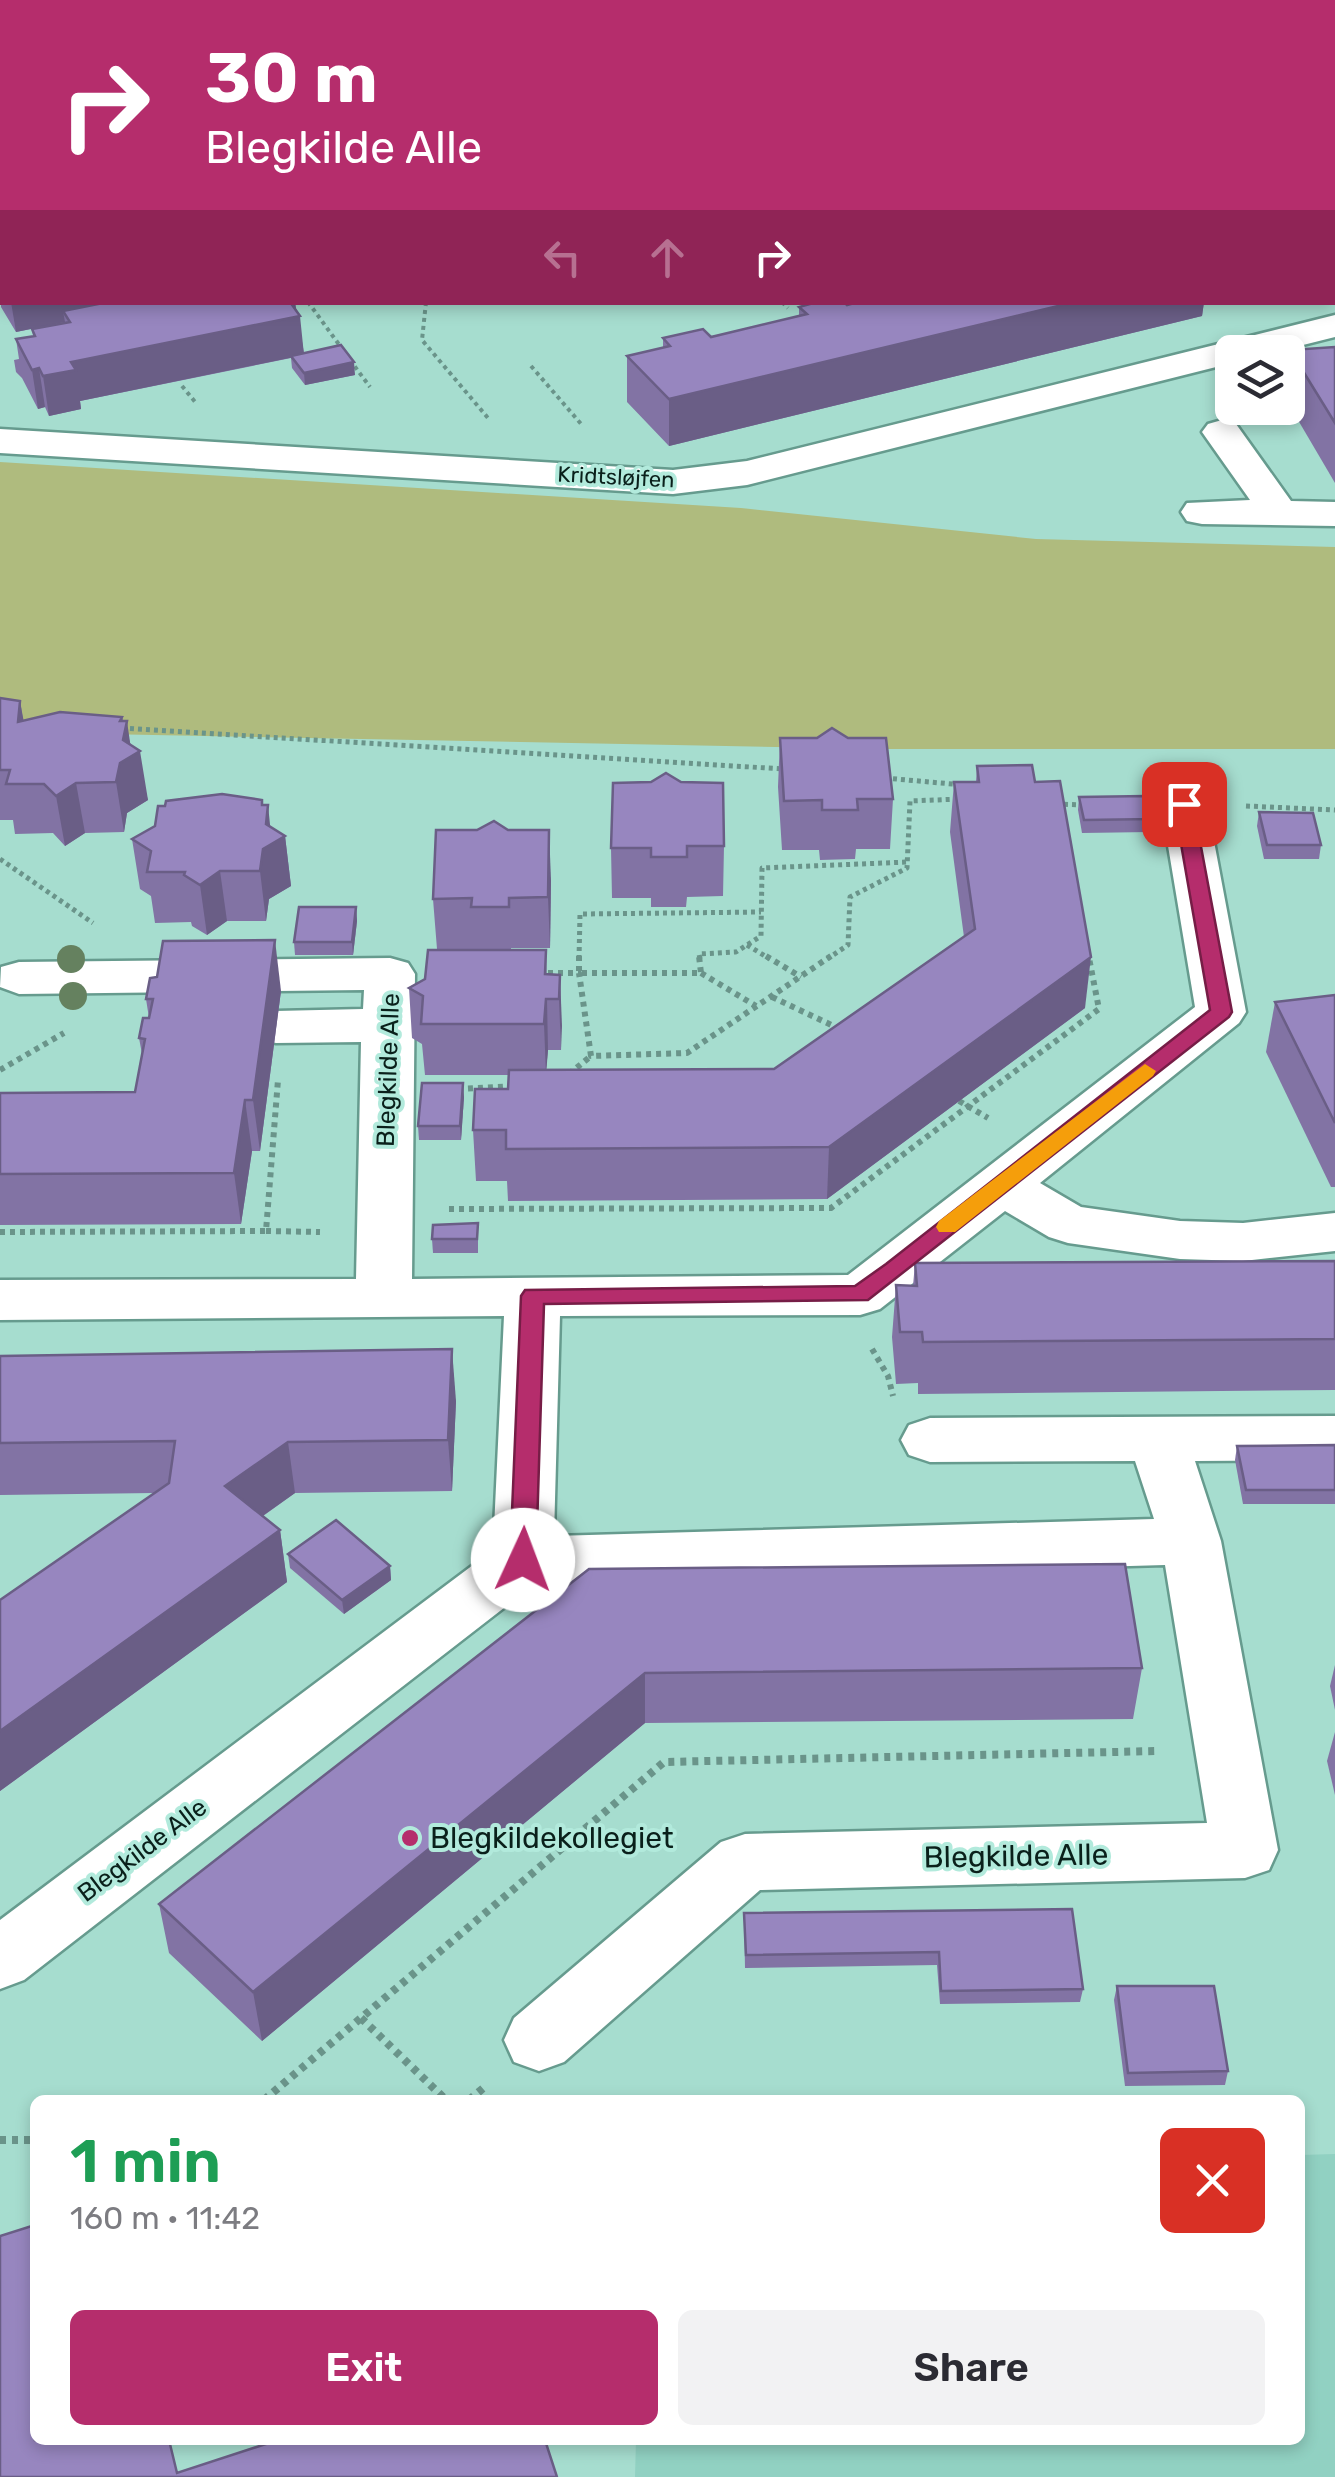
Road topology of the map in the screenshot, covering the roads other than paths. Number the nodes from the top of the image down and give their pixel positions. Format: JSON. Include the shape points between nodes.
{"nodes":[{"id":1,"x":1335,"y":326,"type":"edge"},
{"id":2,"x":1222,"y":432,"type":"dead end"},
{"id":3,"x":0,"y":441,"type":"edge"},
{"id":4,"x":1202,"y":512,"type":"dead end"},
{"id":5,"x":1279,"y":513,"type":"junction"},
{"id":6,"x":1335,"y":514,"type":"edge"},
{"id":7,"x":1184,"y":804,"type":"road end"},
{"id":8,"x":6,"y":973,"type":"edge"},
{"id":9,"x":389,"y":1025,"type":"junction"},
{"id":10,"x":278,"y":1049,"type":"road end"},
{"id":11,"x":1001,"y":1184,"type":"junction"},
{"id":12,"x":1335,"y":1232,"type":"edge"},
{"id":13,"x":533,"y":1296,"type":"junction"},
{"id":14,"x":384,"y":1299,"type":"junction"},
{"id":15,"x":0,"y":1300,"type":"edge"},
{"id":16,"x":1158,"y":1438,"type":"junction"},
{"id":17,"x":1335,"y":1438,"type":"edge"},
{"id":18,"x":930,"y":1440,"type":"road end"},
{"id":19,"x":1191,"y":1541,"type":"junction"},
{"id":20,"x":523,"y":1560,"type":"junction"},
{"id":21,"x":0,"y":1959,"type":"edge"},
{"id":22,"x":540,"y":2040,"type":"dead end"}],
"edges":[{"from":1,"to":3,"type":"street","name":"Kridtsløjfen","via":[[747,473],[672,482]]},
{"from":2,"to":5,"type":"street"},
{"from":4,"to":5,"type":"street"},
{"from":5,"to":6,"type":"street"},
{"from":7,"to":11,"type":"street","via":[[1221,1012]]},
{"from":8,"to":9,"type":"street","name":"Blegkilde Alle","via":[[390,974]]},
{"from":9,"to":10,"type":"street"},
{"from":9,"to":14,"type":"street","name":"Blegkilde Alle"},
{"from":11,"to":12,"type":"street","via":[[1068,1224],[1243,1242]]},
{"from":11,"to":13,"type":"street","via":[[860,1294]]},
{"from":13,"to":14,"type":"street"},
{"from":13,"to":20,"type":"street"},
{"from":14,"to":15,"type":"street"},
{"from":16,"to":17,"type":"street"},
{"from":16,"to":18,"type":"street"},
{"from":16,"to":19,"type":"street","name":"Blegkilde Alle"},
{"from":19,"to":20,"type":"street"},
{"from":19,"to":22,"type":"street","name":"Blegkilde Alle","via":[[1245,1850],[746,1862]]},
{"from":20,"to":21,"type":"street","name":"Blegkilde Alle"}]}
